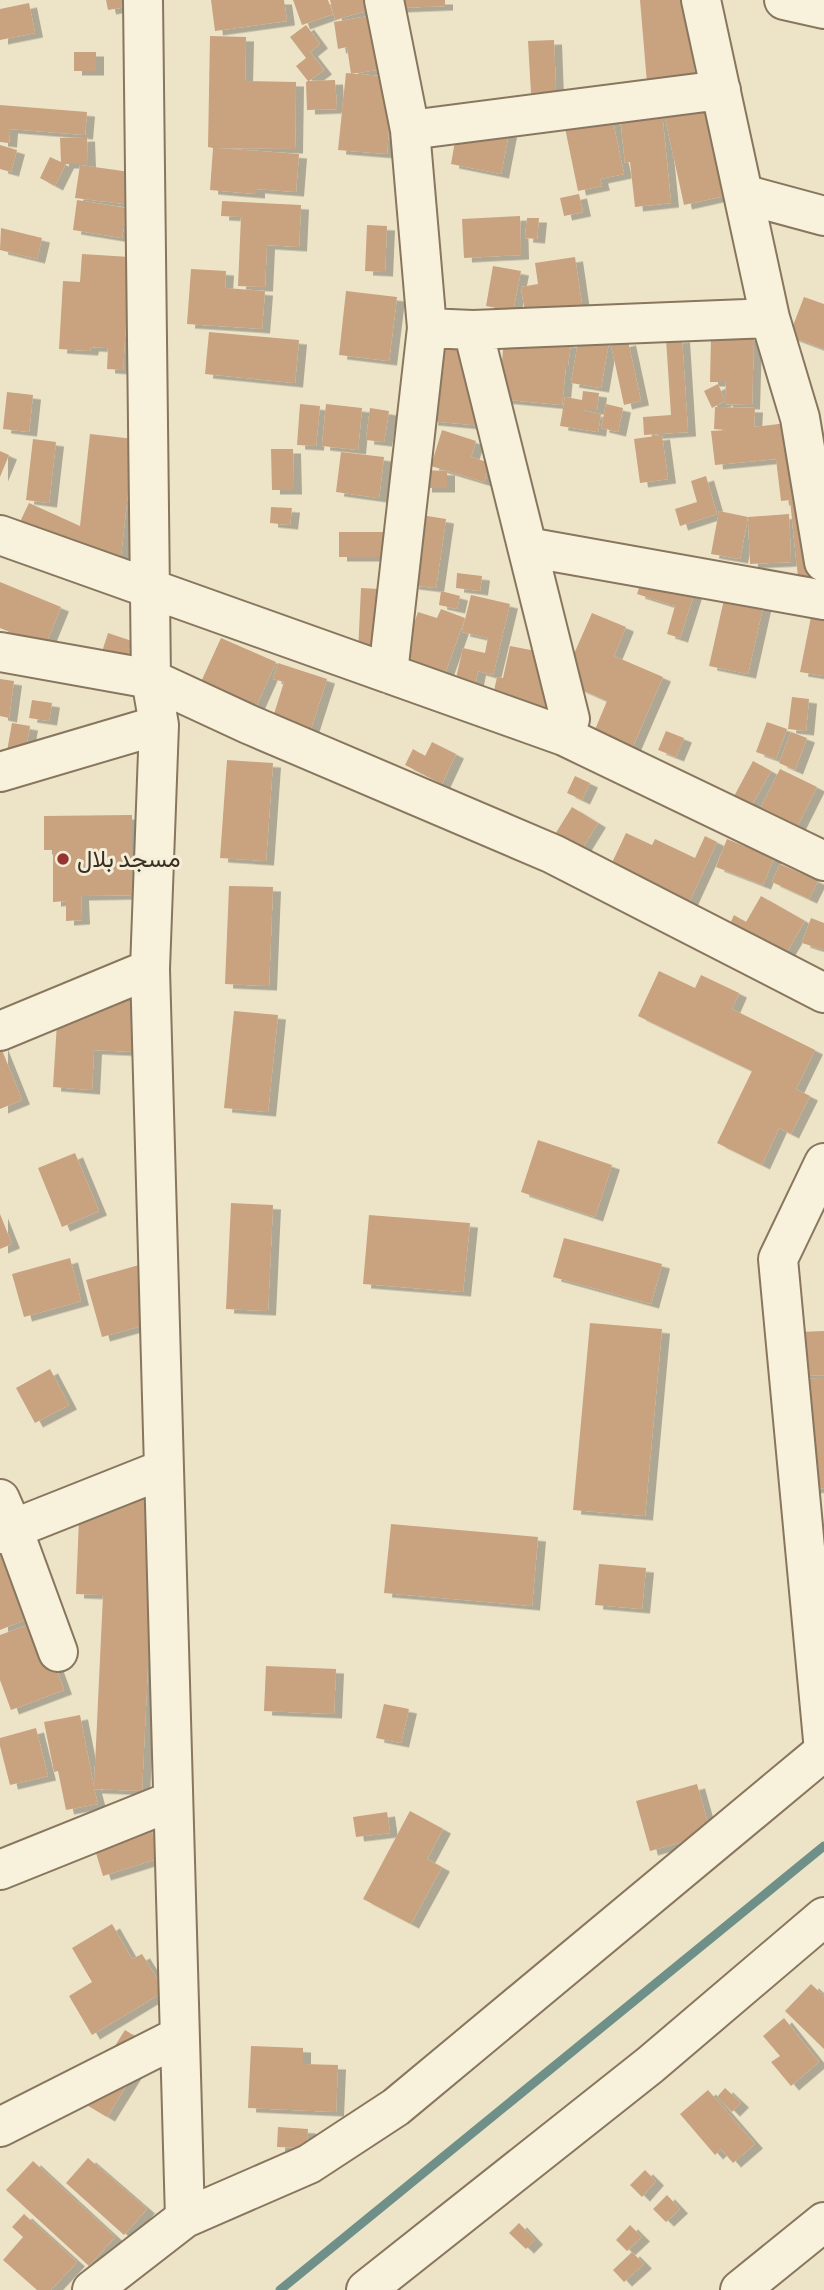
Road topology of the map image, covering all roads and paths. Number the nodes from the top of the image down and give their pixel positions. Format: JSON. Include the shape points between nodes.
{"nodes":[{"id":1,"x":143,"y":0,"type":"edge"},
{"id":2,"x":384,"y":0,"type":"edge"},
{"id":3,"x":701,"y":0,"type":"edge"},
{"id":4,"x":784,"y":0,"type":"edge"},
{"id":5,"x":824,"y":9,"type":"edge"},
{"id":6,"x":721,"y":90,"type":"junction"},
{"id":7,"x":410,"y":130,"type":"junction"},
{"id":8,"x":743,"y":194,"type":"junction"},
{"id":9,"x":824,"y":216,"type":"edge"},
{"id":10,"x":770,"y":318,"type":"junction"},
{"id":11,"x":427,"y":328,"type":"junction"},
{"id":12,"x":472,"y":330,"type":"junction"},
{"id":13,"x":812,"y":422,"type":"edge"},
{"id":14,"x":0,"y":535,"type":"edge"},
{"id":15,"x":527,"y":547,"type":"junction"},
{"id":16,"x":824,"y":562,"type":"edge"},
{"id":17,"x":149,"y":587,"type":"junction"},
{"id":18,"x":824,"y":600,"type":"edge"},
{"id":19,"x":0,"y":652,"type":"edge"},
{"id":20,"x":388,"y":673,"type":"junction"},
{"id":21,"x":151,"y":679,"type":"junction"},
{"id":22,"x":159,"y":725,"type":"junction"},
{"id":23,"x":564,"y":736,"type":"junction"},
{"id":24,"x":0,"y":772,"type":"edge"},
{"id":25,"x":824,"y":861,"type":"edge"},
{"id":26,"x":150,"y":969,"type":"junction"},
{"id":27,"x":824,"y":993,"type":"edge"},
{"id":28,"x":0,"y":1031,"type":"edge"},
{"id":29,"x":824,"y":1163,"type":"edge"},
{"id":30,"x":163,"y":1469,"type":"junction"},
{"id":31,"x":4,"y":1521,"type":"edge"},
{"id":32,"x":58,"y":1652,"type":"dead end"},
{"id":33,"x":824,"y":1751,"type":"edge"},
{"id":34,"x":172,"y":1801,"type":"junction"},
{"id":35,"x":0,"y":1870,"type":"edge"},
{"id":36,"x":824,"y":1917,"type":"edge"},
{"id":37,"x":178,"y":2037,"type":"junction"},
{"id":38,"x":0,"y":2127,"type":"edge"},
{"id":39,"x":185,"y":2218,"type":"junction"},
{"id":40,"x":824,"y":2222,"type":"edge"},
{"id":41,"x":92,"y":2290,"type":"edge"},
{"id":42,"x":366,"y":2290,"type":"edge"},
{"id":43,"x":740,"y":2290,"type":"edge"}],
"edges":[{"from":1,"to":17,"type":"street"},
{"from":2,"to":7,"type":"street"},
{"from":3,"to":6,"type":"street"},
{"from":4,"to":5,"type":"street"},
{"from":6,"to":7,"type":"street"},
{"from":6,"to":8,"type":"street"},
{"from":7,"to":11,"type":"street"},
{"from":8,"to":9,"type":"street"},
{"from":8,"to":10,"type":"street"},
{"from":10,"to":12,"type":"street"},
{"from":10,"to":13,"type":"street"},
{"from":11,"to":12,"type":"street"},
{"from":11,"to":20,"type":"street"},
{"from":12,"to":15,"type":"street"},
{"from":13,"to":16,"type":"street"},
{"from":14,"to":17,"type":"street"},
{"from":15,"to":18,"type":"street"},
{"from":15,"to":23,"type":"street","via":[[570,719]]},
{"from":17,"to":20,"type":"street"},
{"from":17,"to":21,"type":"street"},
{"from":19,"to":21,"type":"street"},
{"from":20,"to":23,"type":"street"},
{"from":21,"to":22,"type":"street"},
{"from":21,"to":27,"type":"street","via":[[553,854]]},
{"from":22,"to":24,"type":"street"},
{"from":22,"to":26,"type":"street"},
{"from":23,"to":25,"type":"street"},
{"from":26,"to":28,"type":"street"},
{"from":26,"to":30,"type":"street"},
{"from":29,"to":33,"type":"street","via":[[778,1259]]},
{"from":30,"to":31,"type":"street"},
{"from":30,"to":34,"type":"street"},
{"from":31,"to":32,"type":"street"},
{"from":33,"to":39,"type":"street","via":[[396,2107],[309,2164]]},
{"from":34,"to":35,"type":"street"},
{"from":34,"to":37,"type":"street"},
{"from":36,"to":42,"type":"street","via":[[650,2065]]},
{"from":37,"to":38,"type":"street"},
{"from":37,"to":39,"type":"street"},
{"from":39,"to":41,"type":"street"},
{"from":40,"to":43,"type":"street"}]}
